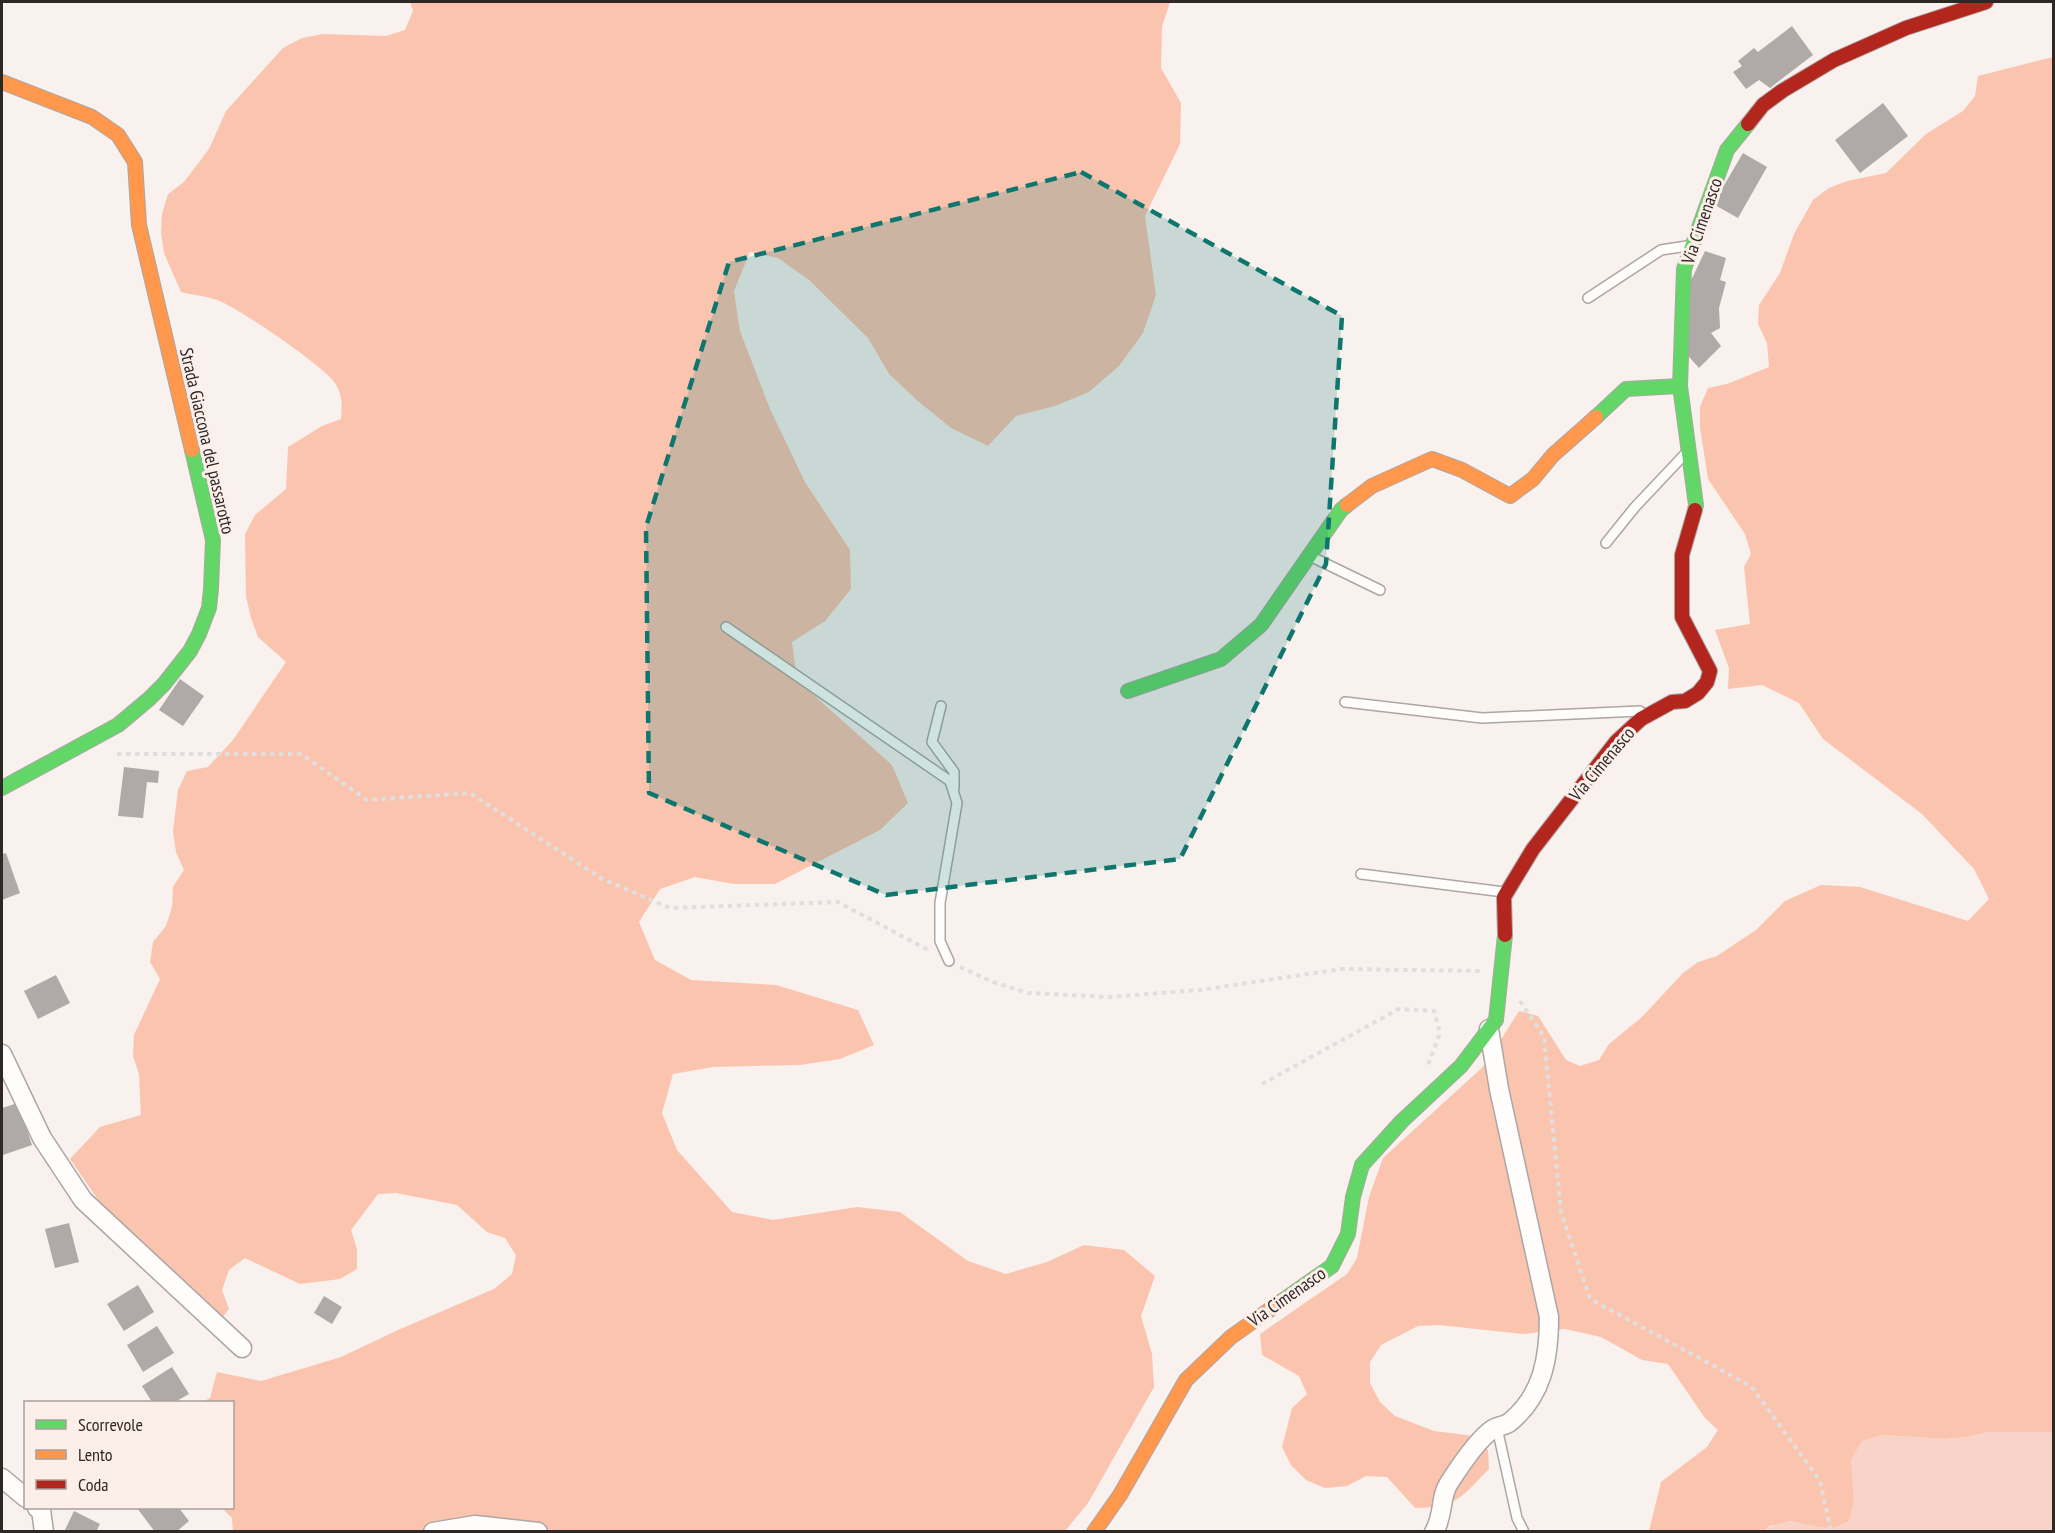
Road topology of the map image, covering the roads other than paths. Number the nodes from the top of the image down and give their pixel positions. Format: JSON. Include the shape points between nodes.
{"nodes":[{"id":1,"x":1986,"y":2,"type":"edge"},
{"id":2,"x":2,"y":82,"type":"edge"},
{"id":3,"x":1692,"y":245,"type":"junction"},
{"id":4,"x":1588,"y":298,"type":"dead end"},
{"id":5,"x":1680,"y":386,"type":"junction"},
{"id":6,"x":1689,"y":450,"type":"junction"},
{"id":7,"x":1606,"y":543,"type":"dead end"},
{"id":8,"x":1310,"y":556,"type":"junction"},
{"id":9,"x":1380,"y":590,"type":"dead end"},
{"id":10,"x":726,"y":627,"type":"dead end"},
{"id":11,"x":1128,"y":691,"type":"dead end"},
{"id":12,"x":1345,"y":702,"type":"dead end"},
{"id":13,"x":941,"y":706,"type":"dead end"},
{"id":14,"x":1657,"y":710,"type":"junction"},
{"id":15,"x":2,"y":788,"type":"edge"},
{"id":16,"x":953,"y":793,"type":"junction"},
{"id":17,"x":1361,"y":873,"type":"dead end"},
{"id":18,"x":1507,"y":892,"type":"junction"},
{"id":19,"x":949,"y":961,"type":"road end"},
{"id":20,"x":1489,"y":1029,"type":"junction"},
{"id":21,"x":2,"y":1054,"type":"edge"},
{"id":22,"x":242,"y":1347,"type":"dead end"},
{"id":23,"x":1497,"y":1428,"type":"junction"},
{"id":24,"x":2,"y":1478,"type":"edge"},
{"id":25,"x":24,"y":1496,"type":"edge"},
{"id":26,"x":39,"y":1509,"type":"edge"},
{"id":27,"x":1098,"y":1530,"type":"edge"},
{"id":28,"x":44,"y":1532,"type":"edge"},
{"id":29,"x":433,"y":1532,"type":"edge"},
{"id":30,"x":538,"y":1532,"type":"edge"},
{"id":31,"x":1434,"y":1532,"type":"edge"},
{"id":32,"x":1524,"y":1532,"type":"edge"}],
"edges":[{"from":1,"to":3,"type":"street","name":"Via Cimenasco","via":[[1906,28],[1834,60],[1763,105],[1727,150]]},
{"from":2,"to":15,"type":"street","name":"Strada Giaccona del passarotto","via":[[92,117],[118,135],[135,162],[138,225],[213,540],[207,615],[200,636],[156,694],[129,719]]},
{"from":3,"to":4,"type":"lane","via":[[1661,250]]},
{"from":3,"to":5,"type":"street","name":"Via Cimenasco","via":[[1684,269]]},
{"from":5,"to":6,"type":"street","name":"Via Cimenasco"},
{"from":5,"to":8,"type":"street","via":[[1626,388],[1552,455],[1533,479],[1510,496],[1432,459],[1404,470],[1372,486],[1341,510]]},
{"from":6,"to":7,"type":"lane"},
{"from":6,"to":14,"type":"street","name":"Via Cimenasco","via":[[1696,506],[1682,555],[1682,617],[1710,671],[1698,693]]},
{"from":8,"to":9,"type":"lane"},
{"from":8,"to":11,"type":"street","via":[[1261,625],[1221,659]]},
{"from":10,"to":16,"type":"lane","via":[[950,781]]},
{"from":12,"to":14,"type":"lane","via":[[1482,718]]},
{"from":13,"to":16,"type":"lane","via":[[932,742],[954,772]]},
{"from":14,"to":18,"type":"street","name":"Via Cimenasco","via":[[1616,742],[1533,849]]},
{"from":16,"to":19,"type":"lane","via":[[957,803],[940,903],[940,941]]},
{"from":17,"to":18,"type":"lane"},
{"from":18,"to":20,"type":"street","name":"Via Cimenasco","via":[[1496,1020]]},
{"from":20,"to":23,"type":"street","via":[[1549,1317],[1549,1348],[1538,1388],[1508,1424]]},
{"from":20,"to":27,"type":"street","name":"Via Cimenasco","via":[[1461,1066],[1401,1120],[1362,1165],[1348,1234],[1332,1266],[1231,1337],[1186,1380]]},
{"from":21,"to":22,"type":"street","via":[[42,1138],[83,1200]]},
{"from":23,"to":31,"type":"street","via":[[1467,1458],[1446,1487],[1440,1522]]},
{"from":23,"to":32,"type":"lane","via":[[1517,1518]]},
{"from":24,"to":25,"type":"street"},
{"from":26,"to":28,"type":"street"},
{"from":29,"to":30,"type":"street","via":[[475,1525]]}]}
